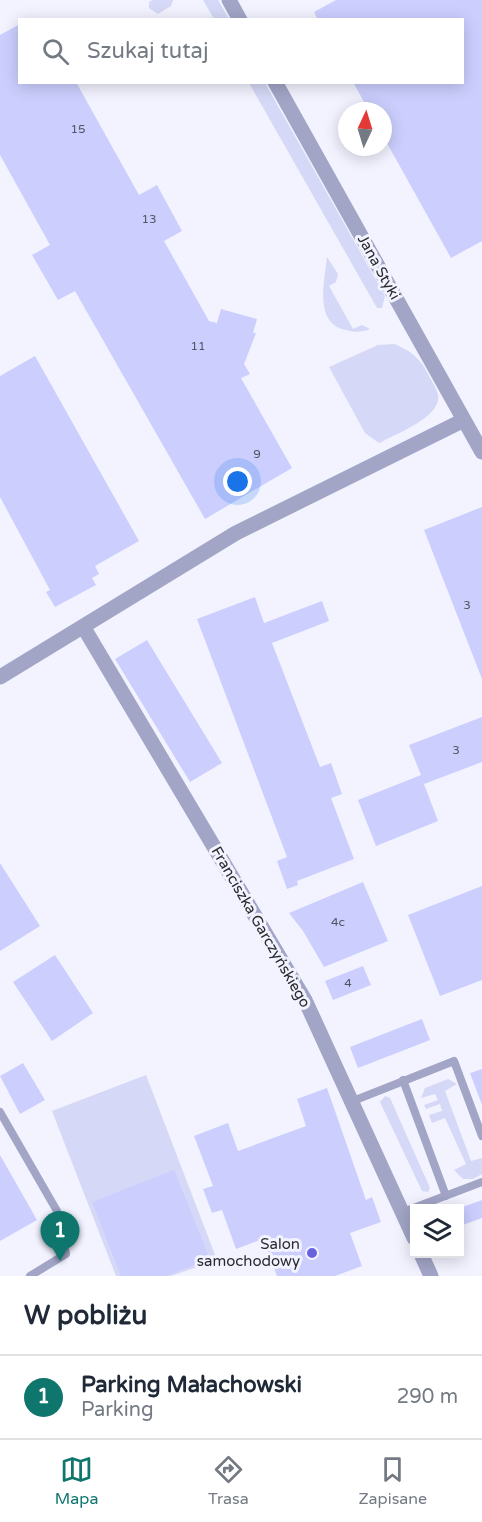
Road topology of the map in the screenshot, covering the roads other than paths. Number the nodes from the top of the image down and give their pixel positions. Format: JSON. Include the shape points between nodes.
{"nodes":[{"id":1,"x":229,"y":0,"type":"edge"},
{"id":2,"x":239,"y":18,"type":"edge"},
{"id":3,"x":276,"y":84,"type":"edge"},
{"id":4,"x":464,"y":420,"type":"junction"},
{"id":5,"x":482,"y":452,"type":"edge"},
{"id":6,"x":84,"y":628,"type":"junction"},
{"id":7,"x":0,"y":676,"type":"edge"},
{"id":8,"x":404,"y":1080,"type":"junction"},
{"id":9,"x":353,"y":1101,"type":"junction"},
{"id":10,"x":0,"y":1112,"type":"edge"},
{"id":11,"x":482,"y":1136,"type":"edge"},
{"id":12,"x":482,"y":1182,"type":"edge"},
{"id":13,"x":446,"y":1196,"type":"junction"},
{"id":14,"x":403,"y":1212,"type":"junction"},
{"id":15,"x":410,"y":1229,"type":"edge"},
{"id":16,"x":423,"y":1258,"type":"edge"},
{"id":17,"x":30,"y":1276,"type":"edge"},
{"id":18,"x":431,"y":1276,"type":"edge"}],
"edges":[{"from":1,"to":2,"type":"street"},
{"from":3,"to":4,"type":"street","name":"Jana Styki"},
{"from":4,"to":5,"type":"street","name":"Jana Styki"},
{"from":4,"to":6,"type":"street","via":[[236,533]]},
{"from":6,"to":7,"type":"street"},
{"from":6,"to":9,"type":"street","name":"Franciszka Garczyńskiego","via":[[305,1000]]},
{"from":8,"to":9,"type":"lane"},
{"from":8,"to":11,"type":"lane","via":[[454,1061]]},
{"from":8,"to":13,"type":"lane"},
{"from":9,"to":14,"type":"street","name":"Franciszka Garczyńskiego"},
{"from":10,"to":17,"type":"lane","via":[[57,1210],[66,1254]]},
{"from":12,"to":13,"type":"lane"},
{"from":13,"to":14,"type":"lane"},
{"from":14,"to":15,"type":"street","name":"Franciszka Garczyńskiego"},
{"from":16,"to":18,"type":"street"}]}
